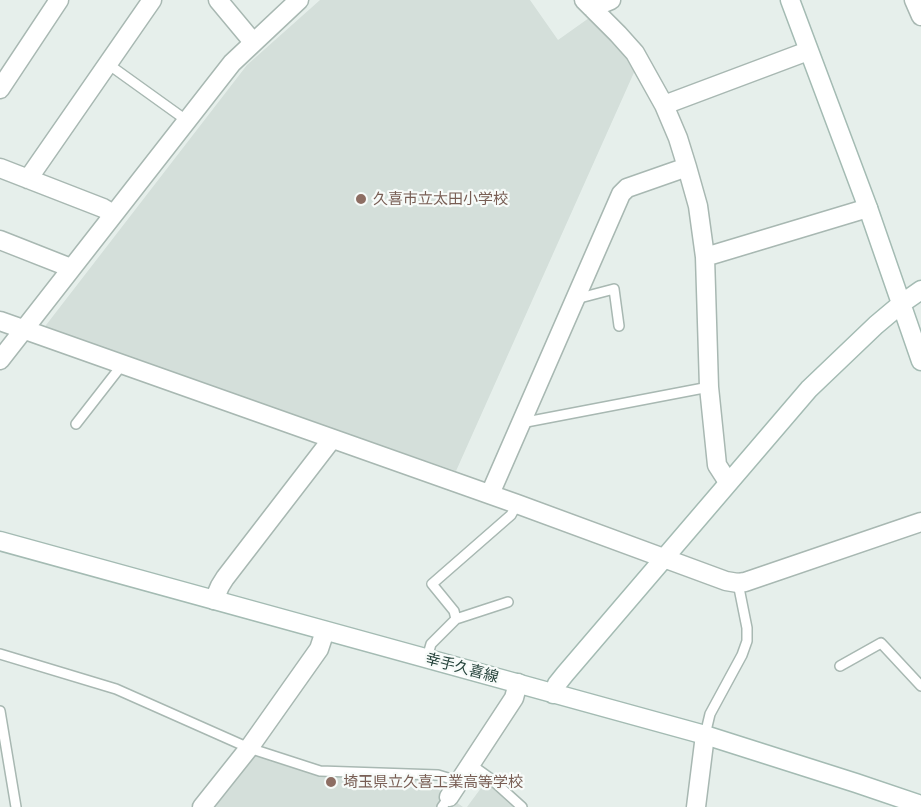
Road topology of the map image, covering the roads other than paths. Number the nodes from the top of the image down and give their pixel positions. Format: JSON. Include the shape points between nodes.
{"nodes":[{"id":1,"x":59,"y":0,"type":"edge"},
{"id":2,"x":152,"y":0,"type":"edge"},
{"id":3,"x":218,"y":0,"type":"edge"},
{"id":4,"x":299,"y":0,"type":"edge"},
{"id":5,"x":611,"y":0,"type":"edge"},
{"id":6,"x":790,"y":0,"type":"edge"},
{"id":7,"x":914,"y":0,"type":"edge"},
{"id":8,"x":588,"y":4,"type":"edge"},
{"id":9,"x":921,"y":16,"type":"edge"},
{"id":10,"x":253,"y":42,"type":"junction"},
{"id":11,"x":808,"y":51,"type":"junction"},
{"id":12,"x":108,"y":64,"type":"junction"},
{"id":13,"x":0,"y":89,"type":"edge"},
{"id":14,"x":664,"y":105,"type":"junction"},
{"id":15,"x":186,"y":120,"type":"junction"},
{"id":16,"x":687,"y":167,"type":"junction"},
{"id":17,"x":0,"y":168,"type":"edge"},
{"id":18,"x":28,"y":179,"type":"junction"},
{"id":19,"x":868,"y":208,"type":"junction"},
{"id":20,"x":113,"y":214,"type":"junction"},
{"id":21,"x":0,"y":240,"type":"edge"},
{"id":22,"x":705,"y":257,"type":"junction"},
{"id":23,"x":71,"y":268,"type":"junction"},
{"id":24,"x":921,"y":290,"type":"edge"},
{"id":25,"x":576,"y":299,"type":"junction"},
{"id":26,"x":901,"y":304,"type":"junction"},
{"id":27,"x":0,"y":321,"type":"edge"},
{"id":28,"x":619,"y":326,"type":"dead end"},
{"id":29,"x":23,"y":330,"type":"junction"},
{"id":30,"x":0,"y":360,"type":"edge"},
{"id":31,"x":921,"y":361,"type":"edge"},
{"id":32,"x":122,"y":365,"type":"junction"},
{"id":33,"x":709,"y":387,"type":"junction"},
{"id":34,"x":521,"y":423,"type":"junction"},
{"id":35,"x":76,"y":424,"type":"dead end"},
{"id":36,"x":332,"y":439,"type":"junction"},
{"id":37,"x":728,"y":482,"type":"junction"},
{"id":38,"x":490,"y":494,"type":"junction"},
{"id":39,"x":517,"y":504,"type":"junction"},
{"id":40,"x":921,"y":522,"type":"edge"},
{"id":41,"x":0,"y":541,"type":"edge"},
{"id":42,"x":664,"y":557,"type":"junction"},
{"id":43,"x":738,"y":583,"type":"junction"},
{"id":44,"x":214,"y":600,"type":"junction"},
{"id":45,"x":508,"y":602,"type":"dead end"},
{"id":46,"x":456,"y":619,"type":"junction"},
{"id":47,"x":325,"y":631,"type":"junction"},
{"id":48,"x":0,"y":654,"type":"edge"},
{"id":49,"x":427,"y":658,"type":"junction"},
{"id":50,"x":840,"y":666,"type":"dead end"},
{"id":51,"x":518,"y":683,"type":"junction"},
{"id":52,"x":921,"y":686,"type":"edge"},
{"id":53,"x":553,"y":694,"type":"junction"},
{"id":54,"x":0,"y":711,"type":"edge"},
{"id":55,"x":705,"y":735,"type":"junction"},
{"id":56,"x":249,"y":748,"type":"junction"},
{"id":57,"x":470,"y":764,"type":"junction"},
{"id":58,"x":458,"y":781,"type":"junction"},
{"id":59,"x":445,"y":802,"type":"edge"},
{"id":60,"x":921,"y":805,"type":"edge"},
{"id":61,"x":16,"y":807,"type":"edge"},
{"id":62,"x":202,"y":807,"type":"edge"},
{"id":63,"x":522,"y":807,"type":"edge"},
{"id":64,"x":696,"y":807,"type":"edge"}],
"edges":[{"from":1,"to":13,"type":"street"},
{"from":2,"to":12,"type":"street"},
{"from":3,"to":10,"type":"street"},
{"from":4,"to":10,"type":"street"},
{"from":5,"to":8,"type":"street"},
{"from":6,"to":11,"type":"street"},
{"from":7,"to":9,"type":"street"},
{"from":8,"to":14,"type":"street","via":[[635,53]]},
{"from":10,"to":15,"type":"street"},
{"from":11,"to":14,"type":"street"},
{"from":11,"to":19,"type":"street"},
{"from":12,"to":15,"type":"lane"},
{"from":12,"to":18,"type":"street"},
{"from":14,"to":16,"type":"street"},
{"from":15,"to":20,"type":"street"},
{"from":16,"to":22,"type":"street","via":[[698,206]]},
{"from":16,"to":25,"type":"street","via":[[627,188],[621,194]]},
{"from":17,"to":18,"type":"street"},
{"from":18,"to":20,"type":"street"},
{"from":19,"to":22,"type":"street"},
{"from":19,"to":26,"type":"street"},
{"from":20,"to":23,"type":"street"},
{"from":21,"to":23,"type":"street"},
{"from":22,"to":33,"type":"street"},
{"from":23,"to":29,"type":"street"},
{"from":24,"to":26,"type":"street"},
{"from":25,"to":28,"type":"lane","via":[[614,290]]},
{"from":25,"to":34,"type":"street"},
{"from":26,"to":31,"type":"street"},
{"from":26,"to":37,"type":"street","via":[[809,389]]},
{"from":27,"to":29,"type":"street"},
{"from":29,"to":30,"type":"street"},
{"from":29,"to":32,"type":"street"},
{"from":32,"to":35,"type":"lane"},
{"from":32,"to":36,"type":"street"},
{"from":33,"to":34,"type":"lane"},
{"from":33,"to":37,"type":"street","via":[[717,465]]},
{"from":34,"to":38,"type":"street"},
{"from":36,"to":38,"type":"street"},
{"from":36,"to":44,"type":"street","via":[[225,578]]},
{"from":37,"to":42,"type":"street"},
{"from":38,"to":39,"type":"street"},
{"from":39,"to":42,"type":"street"},
{"from":39,"to":46,"type":"lane","via":[[511,515],[432,584]]},
{"from":40,"to":43,"type":"street"},
{"from":41,"to":44,"type":"street","name":"幸手久喜線"},
{"from":42,"to":43,"type":"street"},
{"from":42,"to":53,"type":"street","via":[[560,679]]},
{"from":43,"to":55,"type":"lane","via":[[747,641],[710,714]]},
{"from":44,"to":47,"type":"street","name":"幸手久喜線"},
{"from":45,"to":46,"type":"lane"},
{"from":46,"to":49,"type":"lane","via":[[431,644]]},
{"from":47,"to":49,"type":"street","name":"幸手久喜線"},
{"from":47,"to":56,"type":"street","via":[[319,649]]},
{"from":48,"to":56,"type":"lane","via":[[116,689]]},
{"from":49,"to":51,"type":"street","name":"幸手久喜線"},
{"from":50,"to":52,"type":"lane","via":[[881,643]]},
{"from":51,"to":53,"type":"street","name":"幸手久喜線"},
{"from":51,"to":57,"type":"street","via":[[514,698]]},
{"from":53,"to":55,"type":"street","name":"幸手久喜線"},
{"from":54,"to":61,"type":"lane"},
{"from":55,"to":60,"type":"street","name":"幸手久喜線"},
{"from":55,"to":64,"type":"street"},
{"from":56,"to":58,"type":"lane","via":[[320,771],[438,775]]},
{"from":56,"to":62,"type":"street"},
{"from":57,"to":58,"type":"street"},
{"from":57,"to":63,"type":"lane"},
{"from":58,"to":59,"type":"street"}]}
